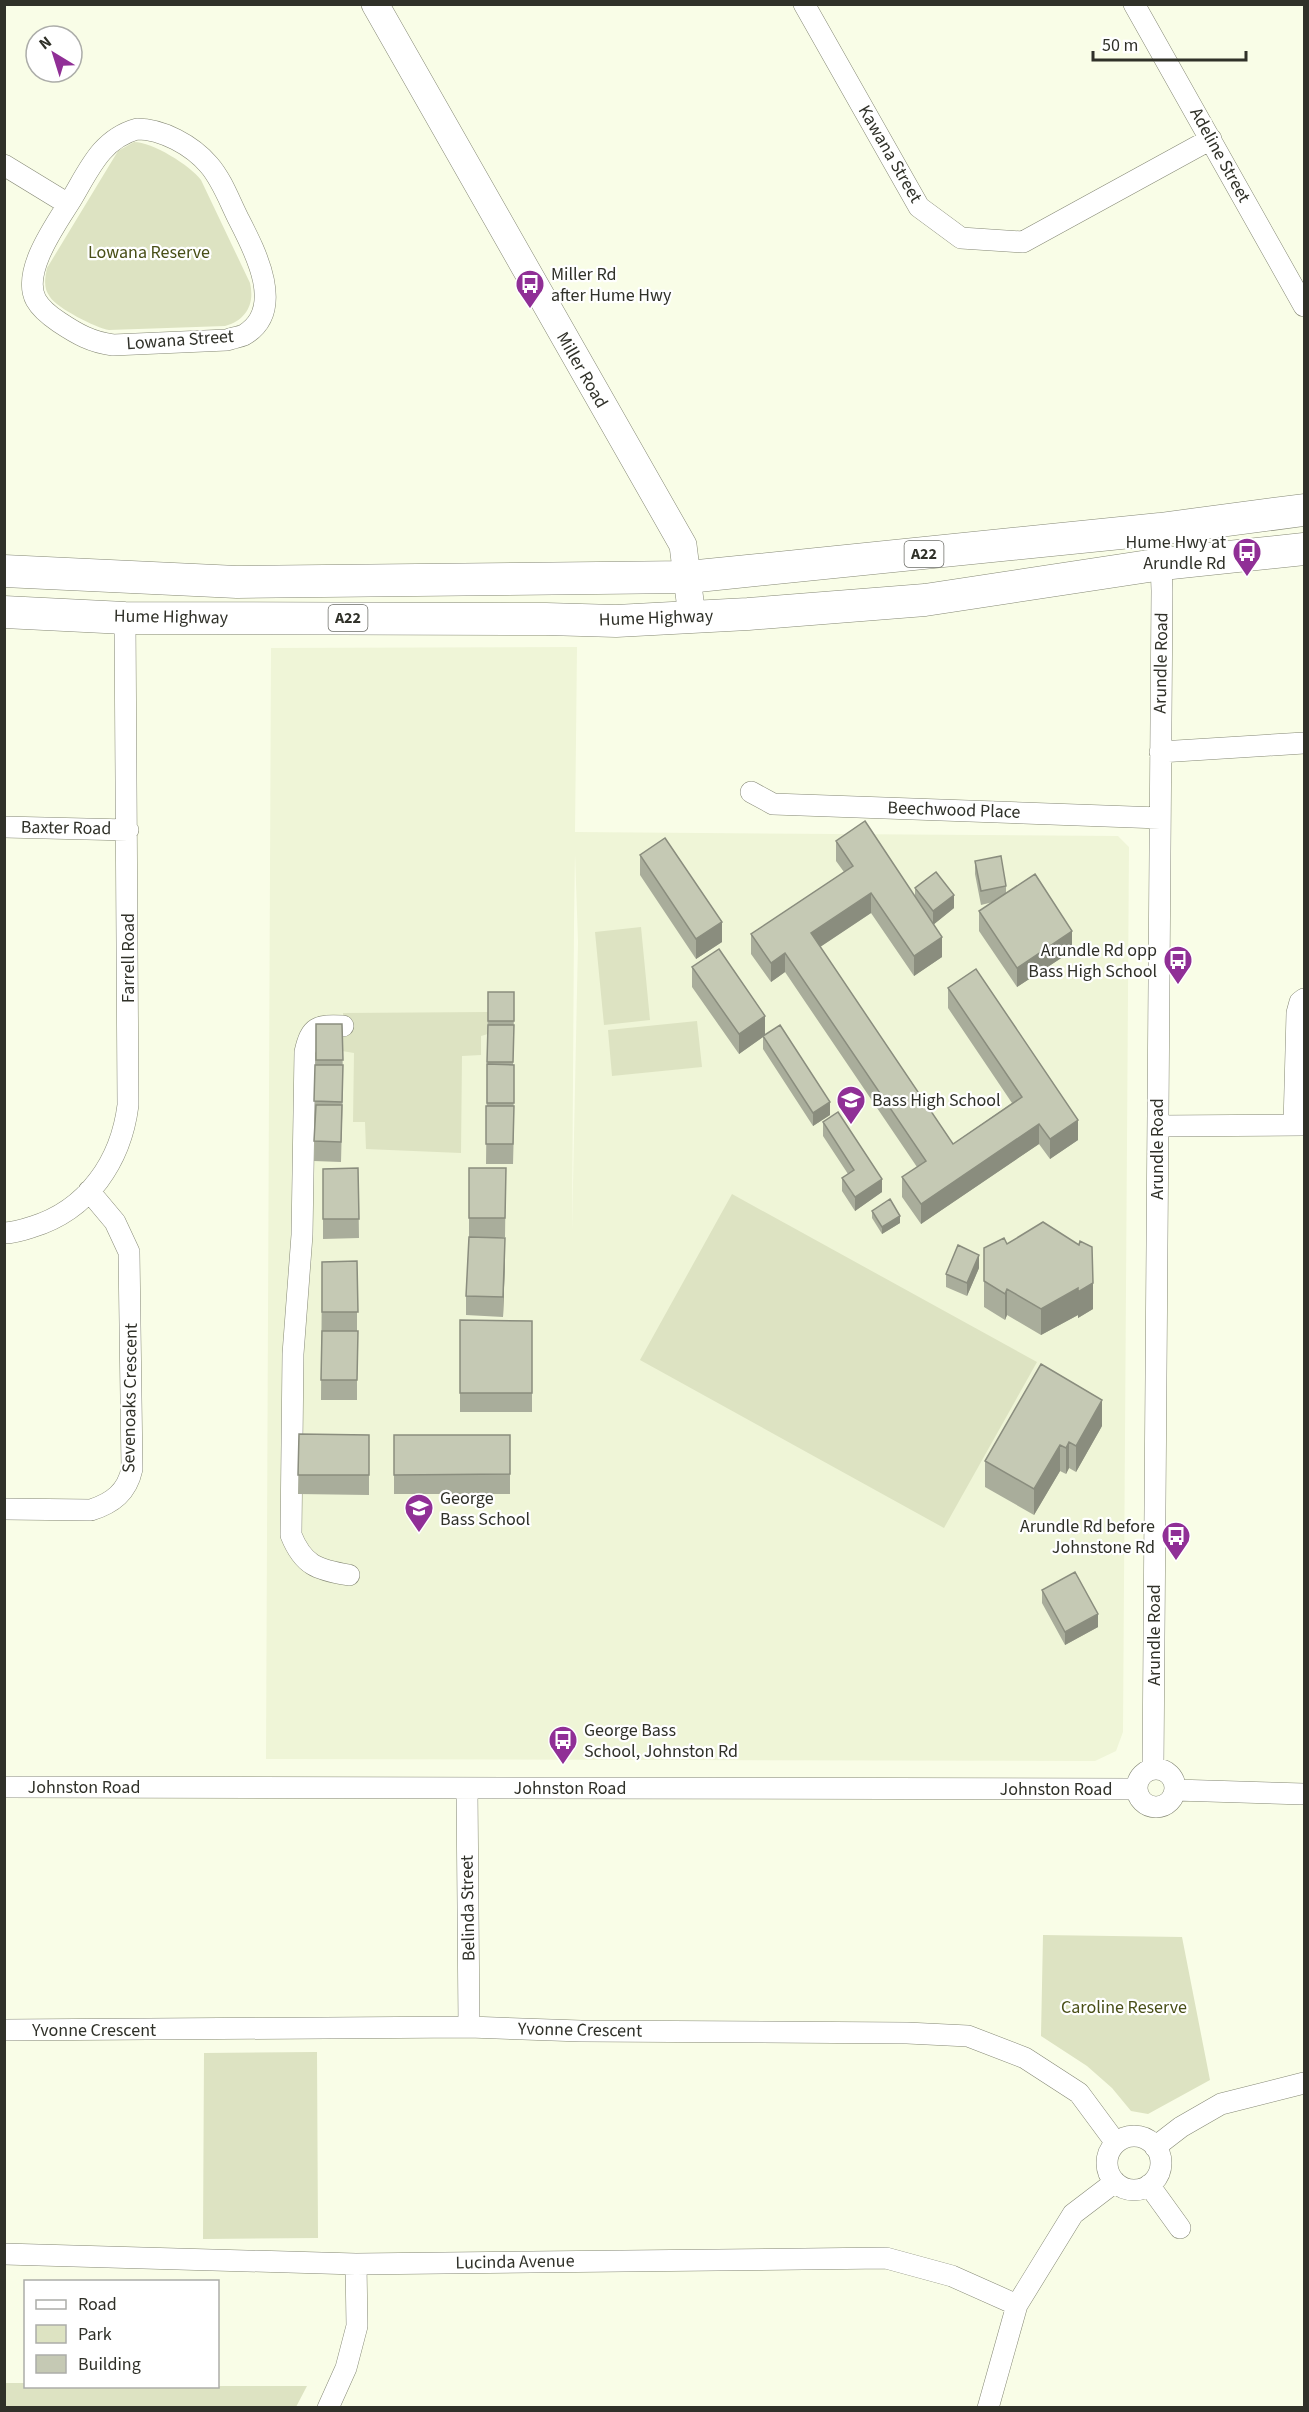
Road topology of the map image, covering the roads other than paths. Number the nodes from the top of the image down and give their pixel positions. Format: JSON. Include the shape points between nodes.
{"nodes":[{"id":1,"x":375,"y":4,"type":"edge"},
{"id":2,"x":804,"y":4,"type":"edge"},
{"id":3,"x":1134,"y":4,"type":"edge"},
{"id":4,"x":1210,"y":139,"type":"junction"},
{"id":5,"x":4,"y":165,"type":"edge"},
{"id":6,"x":69,"y":204,"type":"junction"},
{"id":7,"x":1305,"y":306,"type":"edge"},
{"id":8,"x":1305,"y":510,"type":"edge"},
{"id":9,"x":1160,"y":529,"type":"junction"},
{"id":10,"x":1305,"y":549,"type":"edge"},
{"id":11,"x":1162,"y":564,"type":"junction"},
{"id":12,"x":4,"y":572,"type":"edge"},
{"id":13,"x":688,"y":577,"type":"junction"},
{"id":14,"x":4,"y":612,"type":"edge"},
{"id":15,"x":692,"y":617,"type":"junction"},
{"id":16,"x":125,"y":618,"type":"junction"},
{"id":17,"x":1305,"y":743,"type":"edge"},
{"id":18,"x":1160,"y":752,"type":"junction"},
{"id":19,"x":751,"y":792,"type":"dead end"},
{"id":20,"x":1160,"y":818,"type":"junction"},
{"id":21,"x":4,"y":827,"type":"edge"},
{"id":22,"x":128,"y":830,"type":"junction"},
{"id":23,"x":1305,"y":999,"type":"edge"},
{"id":24,"x":343,"y":1026,"type":"edge"},
{"id":25,"x":1299,"y":1125,"type":"edge"},
{"id":26,"x":1158,"y":1126,"type":"junction"},
{"id":27,"x":89,"y":1191,"type":"junction"},
{"id":28,"x":4,"y":1233,"type":"edge"},
{"id":29,"x":4,"y":1509,"type":"edge"},
{"id":30,"x":349,"y":1575,"type":"dead end"},
{"id":31,"x":1153,"y":1769,"type":"junction"},
{"id":32,"x":4,"y":1787,"type":"edge"},
{"id":33,"x":467,"y":1788,"type":"junction"},
{"id":34,"x":1136,"y":1789,"type":"junction"},
{"id":35,"x":1175,"y":1790,"type":"junction"},
{"id":36,"x":1305,"y":1794,"type":"edge"},
{"id":37,"x":470,"y":2027,"type":"junction"},
{"id":38,"x":4,"y":2030,"type":"edge"},
{"id":39,"x":1305,"y":2083,"type":"edge"},
{"id":40,"x":1116,"y":2143,"type":"junction"},
{"id":41,"x":1155,"y":2147,"type":"junction"},
{"id":42,"x":1115,"y":2182,"type":"junction"},
{"id":43,"x":1149,"y":2185,"type":"junction"},
{"id":44,"x":1180,"y":2228,"type":"dead end"},
{"id":45,"x":4,"y":2254,"type":"edge"},
{"id":46,"x":356,"y":2264,"type":"junction"},
{"id":47,"x":1017,"y":2306,"type":"junction"},
{"id":48,"x":328,"y":2408,"type":"edge"},
{"id":49,"x":988,"y":2408,"type":"edge"}],
"edges":[{"from":1,"to":13,"type":"main road","name":"Miller Road","via":[[682,545]]},
{"from":2,"to":4,"type":"street","name":"Kawana Street","via":[[919,207],[961,238],[1023,242]]},
{"from":3,"to":4,"type":"street","name":"Adeline Street"},
{"from":4,"to":7,"type":"street","name":"Adeline Street"},
{"from":5,"to":6,"type":"street"},
{"from":6,"to":6,"type":"street","name":"Lowana Street","via":[[113,138],[137,129],[166,134],[210,166],[255,250],[265,289],[265,306],[258,322],[244,335],[226,340],[113,345],[78,335],[42,309],[32,282],[39,255]]},
{"from":8,"to":9,"type":"highway","name":"Hume Highway","number":"A22"},
{"from":9,"to":11,"type":"street","name":"Arundle Road"},
{"from":9,"to":13,"type":"highway","name":"Hume Highway","number":"A22"},
{"from":10,"to":11,"type":"highway","name":"Hume Highway","number":"A22"},
{"from":11,"to":15,"type":"highway","name":"Hume Highway","number":"A22","via":[[925,600]]},
{"from":11,"to":18,"type":"street","name":"Arundle Road"},
{"from":12,"to":13,"type":"highway","name":"Hume Highway","number":"A22","via":[[237,582]]},
{"from":13,"to":15,"type":"main road","name":"Miller Road"},
{"from":14,"to":16,"type":"highway","name":"Hume Highway","number":"A22"},
{"from":15,"to":16,"type":"highway","name":"Hume Highway","number":"A22","via":[[616,621]]},
{"from":16,"to":22,"type":"street","name":"Farrell Road"},
{"from":17,"to":18,"type":"street"},
{"from":18,"to":20,"type":"street","name":"Arundle Road"},
{"from":19,"to":20,"type":"street","name":"Beechwood Place","via":[[773,804]]},
{"from":20,"to":26,"type":"street","name":"Arundle Road"},
{"from":21,"to":22,"type":"street","name":"Baxter Road"},
{"from":22,"to":27,"type":"street","name":"Farrell Road","via":[[126,1126],[101,1178]]},
{"from":23,"to":25,"type":"street","via":[[1297,1013]]},
{"from":24,"to":30,"type":"street","via":[[314,1029],[304,1052],[291,1535],[307,1563]]},
{"from":25,"to":26,"type":"street"},
{"from":26,"to":31,"type":"street","name":"Arundle Road"},
{"from":27,"to":28,"type":"street","name":"Farrell Road","via":[[60,1216]]},
{"from":27,"to":29,"type":"street","name":"Sevenoaks Crescent","via":[[115,1222],[129,1252],[130,1477],[118,1497],[91,1510]]},
{"from":31,"to":34,"type":"street","via":[[1140,1777]]},
{"from":31,"to":35,"type":"street","via":[[1171,1775]]},
{"from":32,"to":33,"type":"street","name":"Johnston Road"},
{"from":33,"to":34,"type":"street","name":"Johnston Road"},
{"from":33,"to":37,"type":"street","name":"Belinda Street"},
{"from":34,"to":35,"type":"street","via":[[1141,1800],[1154,1807],[1169,1802]]},
{"from":35,"to":36,"type":"street"},
{"from":37,"to":38,"type":"street","name":"Yvonne Crescent"},
{"from":37,"to":40,"type":"street","name":"Yvonne Crescent","via":[[968,2036],[1025,2058],[1079,2093]]},
{"from":39,"to":41,"type":"street","via":[[1221,2104]]},
{"from":40,"to":41,"type":"street","via":[[1139,2137]]},
{"from":40,"to":42,"type":"street","via":[[1107,2160],[1109,2175]]},
{"from":41,"to":43,"type":"street","via":[[1161,2165]]},
{"from":42,"to":43,"type":"street","via":[[1129,2190]]},
{"from":42,"to":47,"type":"street","via":[[1073,2214]]},
{"from":43,"to":44,"type":"street"},
{"from":45,"to":46,"type":"street","name":"Lucinda Avenue"},
{"from":46,"to":47,"type":"street","name":"Lucinda Avenue","via":[[886,2258],[952,2276]]},
{"from":46,"to":48,"type":"street","via":[[357,2326],[346,2368]]},
{"from":47,"to":49,"type":"street"}]}
